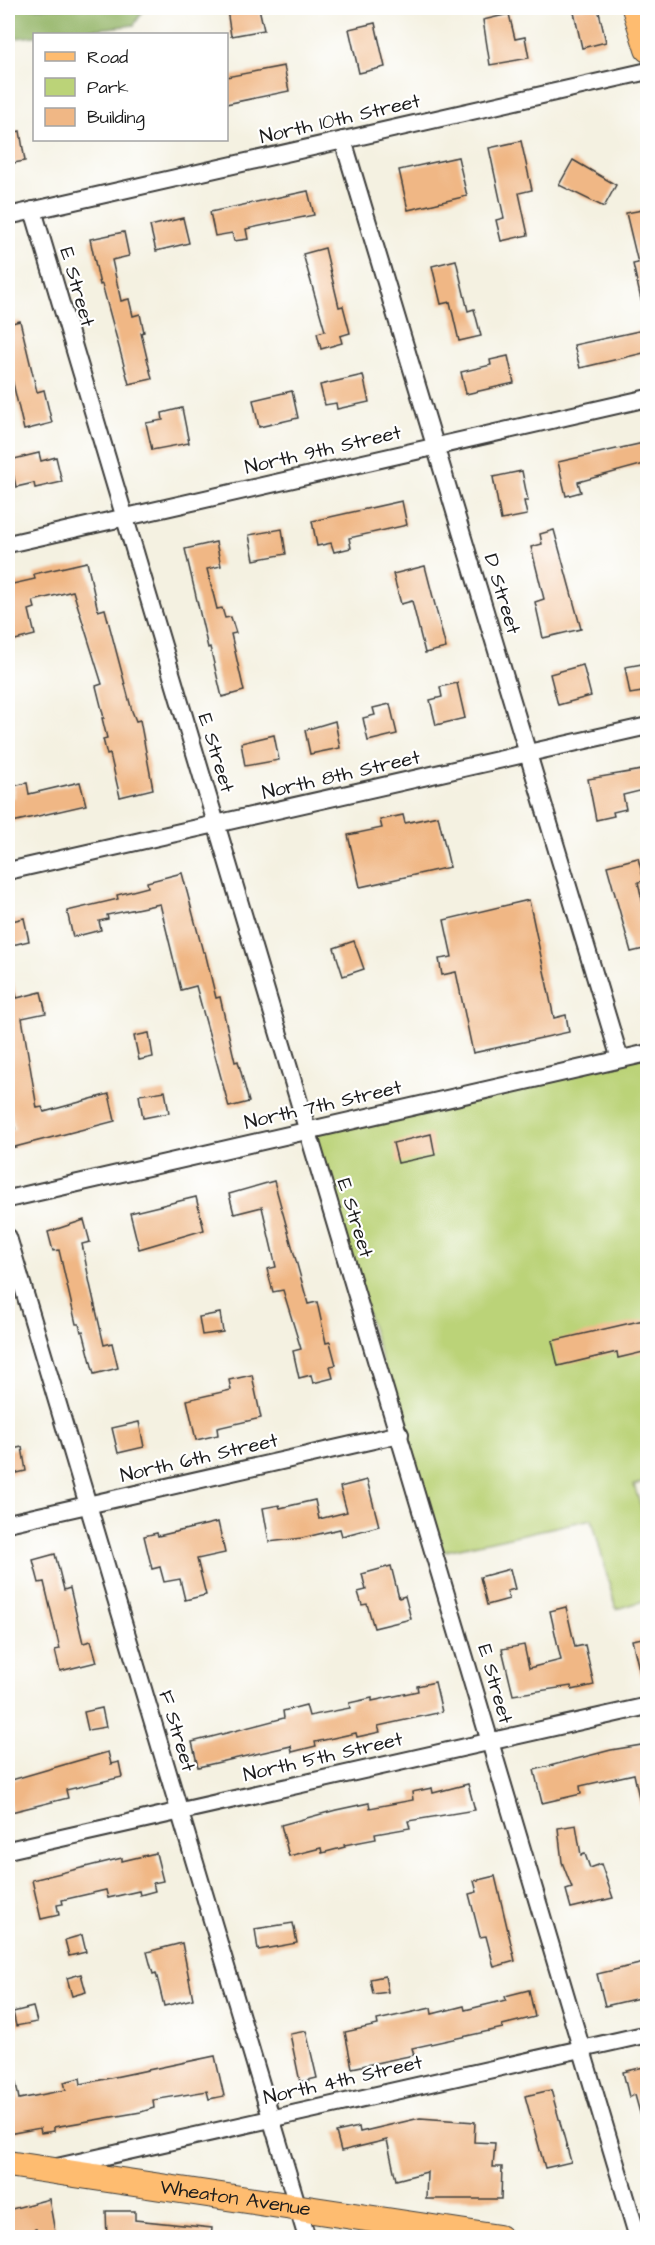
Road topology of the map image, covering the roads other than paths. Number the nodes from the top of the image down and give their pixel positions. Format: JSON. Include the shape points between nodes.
{"nodes":[{"id":1,"x":635,"y":8,"type":"edge"},
{"id":2,"x":648,"y":49,"type":"edge"},
{"id":3,"x":648,"y":71,"type":"edge"},
{"id":4,"x":344,"y":140,"type":"junction"},
{"id":5,"x":33,"y":210,"type":"junction"},
{"id":6,"x":8,"y":216,"type":"edge"},
{"id":7,"x":648,"y":398,"type":"edge"},
{"id":8,"x":435,"y":446,"type":"junction"},
{"id":9,"x":124,"y":518,"type":"junction"},
{"id":10,"x":8,"y":544,"type":"edge"},
{"id":11,"x":648,"y":726,"type":"edge"},
{"id":12,"x":528,"y":754,"type":"junction"},
{"id":13,"x":215,"y":825,"type":"junction"},
{"id":14,"x":8,"y":871,"type":"edge"},
{"id":15,"x":648,"y":1053,"type":"edge"},
{"id":16,"x":620,"y":1059,"type":"junction"},
{"id":17,"x":307,"y":1131,"type":"junction"},
{"id":18,"x":8,"y":1199,"type":"edge"},
{"id":19,"x":8,"y":1236,"type":"edge"},
{"id":20,"x":400,"y":1434,"type":"junction"},
{"id":21,"x":88,"y":1505,"type":"junction"},
{"id":22,"x":8,"y":1523,"type":"edge"},
{"id":23,"x":648,"y":1706,"type":"edge"},
{"id":24,"x":489,"y":1741,"type":"junction"},
{"id":25,"x":179,"y":1811,"type":"junction"},
{"id":26,"x":8,"y":1850,"type":"edge"},
{"id":27,"x":648,"y":2034,"type":"edge"},
{"id":28,"x":581,"y":2049,"type":"junction"},
{"id":29,"x":271,"y":2118,"type":"junction"},
{"id":30,"x":8,"y":2164,"type":"edge"},
{"id":31,"x":48,"y":2169,"type":"junction"},
{"id":32,"x":298,"y":2207,"type":"junction"},
{"id":33,"x":307,"y":2238,"type":"edge"},
{"id":34,"x":499,"y":2238,"type":"edge"},
{"id":35,"x":638,"y":2238,"type":"edge"}],
"edges":[{"from":1,"to":2,"type":"main road"},
{"from":3,"to":4,"type":"street","name":"North 10th Street"},
{"from":4,"to":5,"type":"street","name":"North 10th Street"},
{"from":4,"to":8,"type":"street","name":"D Street"},
{"from":5,"to":6,"type":"street","name":"North 10th Street"},
{"from":5,"to":9,"type":"street","name":"E Street"},
{"from":7,"to":8,"type":"street","name":"North 9th Street"},
{"from":8,"to":9,"type":"street","name":"North 9th Street"},
{"from":8,"to":12,"type":"street","name":"D Street"},
{"from":9,"to":10,"type":"street","name":"North 9th Street"},
{"from":9,"to":13,"type":"street","name":"E Street"},
{"from":11,"to":12,"type":"street","name":"North 8th Street"},
{"from":12,"to":13,"type":"street","name":"North 8th Street"},
{"from":12,"to":16,"type":"street","name":"D Street"},
{"from":13,"to":14,"type":"street","name":"North 8th Street"},
{"from":13,"to":17,"type":"street","name":"E Street"},
{"from":15,"to":16,"type":"street","name":"North 7th Street"},
{"from":16,"to":17,"type":"street","name":"North 7th Street"},
{"from":17,"to":18,"type":"street","name":"North 7th Street"},
{"from":17,"to":20,"type":"street","name":"E Street"},
{"from":19,"to":21,"type":"street","name":"F Street"},
{"from":20,"to":21,"type":"street","name":"North 6th Street"},
{"from":20,"to":24,"type":"street","name":"E Street"},
{"from":21,"to":22,"type":"street","name":"North 6th Street"},
{"from":21,"to":25,"type":"street","name":"F Street"},
{"from":23,"to":24,"type":"street","name":"North 5th Street"},
{"from":24,"to":25,"type":"street","name":"North 5th Street"},
{"from":24,"to":28,"type":"street","name":"E Street"},
{"from":25,"to":26,"type":"street","name":"North 5th Street"},
{"from":25,"to":29,"type":"street","name":"F Street"},
{"from":27,"to":28,"type":"street","name":"North 4th Street"},
{"from":28,"to":29,"type":"street","name":"North 4th Street"},
{"from":28,"to":35,"type":"street","name":"E Street"},
{"from":29,"to":31,"type":"street","name":"North 4th Street"},
{"from":29,"to":32,"type":"street","name":"F Street"},
{"from":30,"to":31,"type":"main road","name":"Wheaton Avenue"},
{"from":31,"to":32,"type":"main road","name":"Wheaton Avenue"},
{"from":32,"to":33,"type":"street","name":"F Street"},
{"from":32,"to":34,"type":"main road","name":"Wheaton Avenue"}]}
